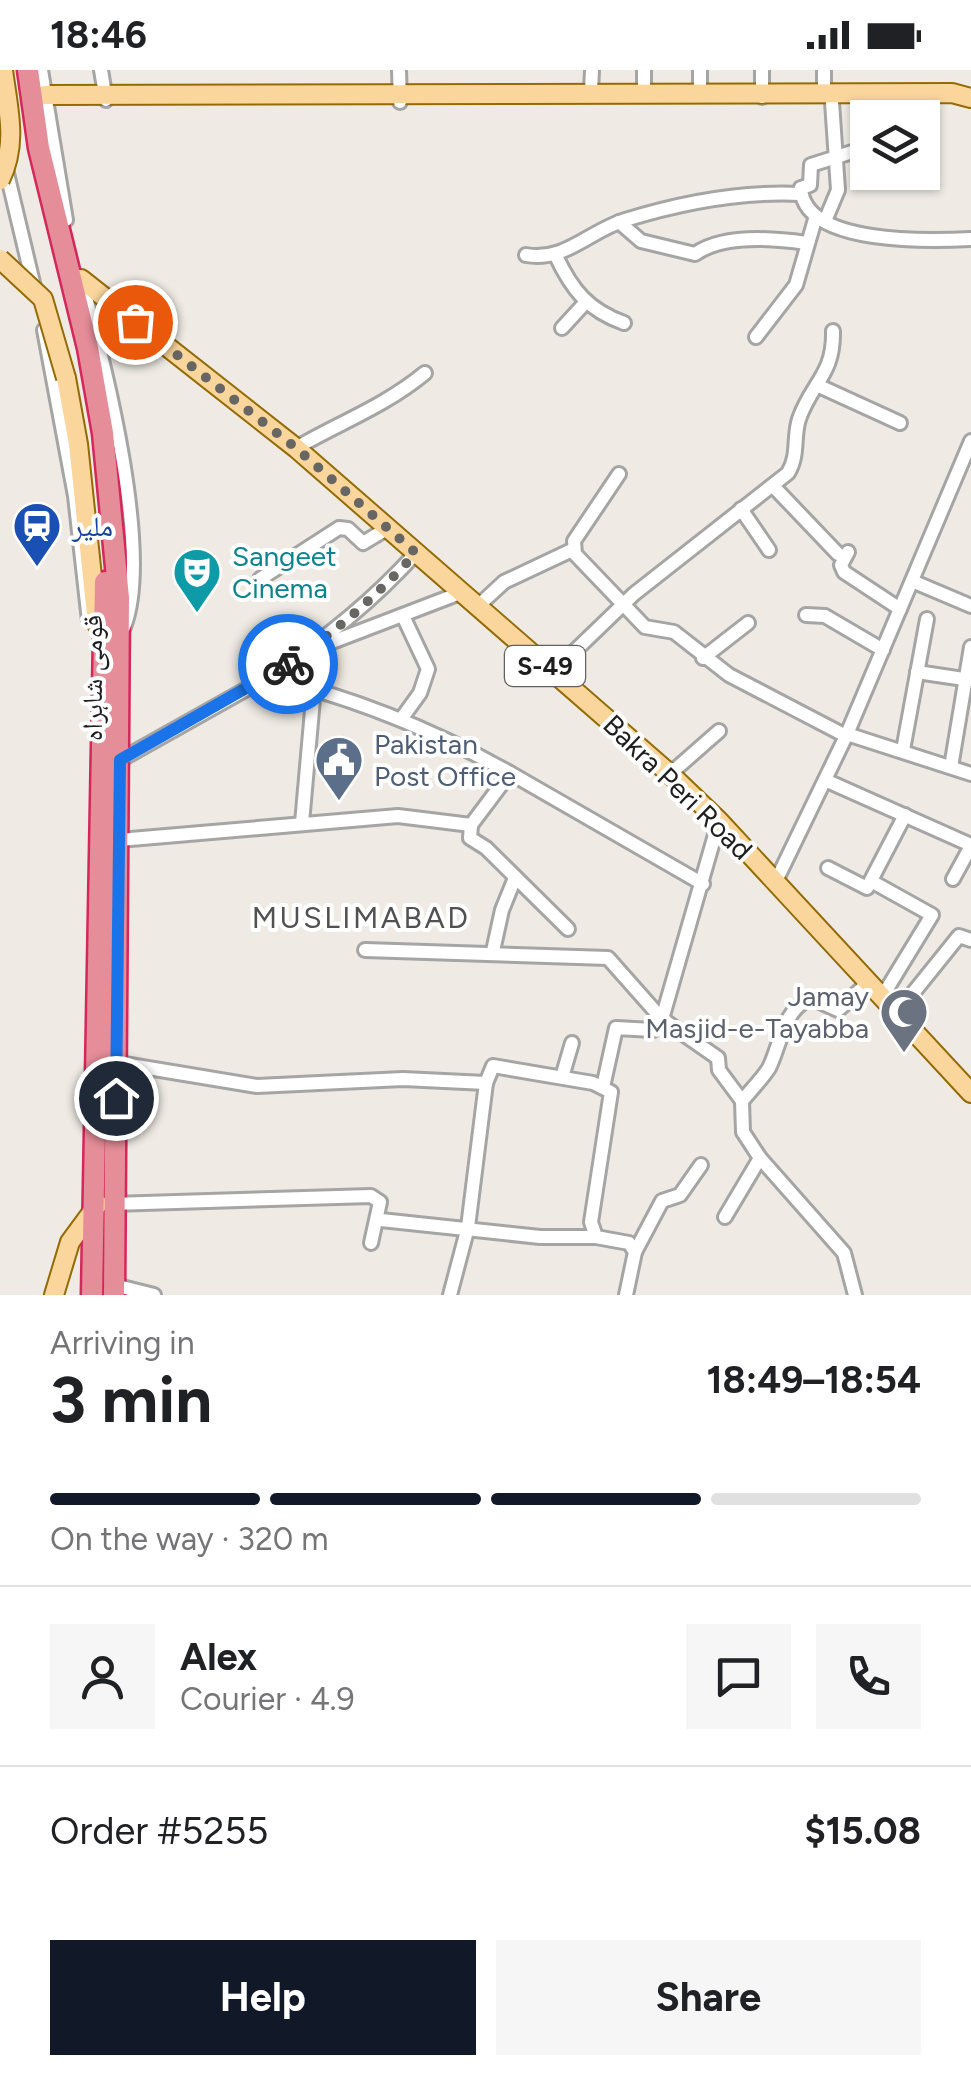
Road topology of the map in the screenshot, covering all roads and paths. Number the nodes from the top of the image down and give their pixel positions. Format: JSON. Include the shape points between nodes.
{"nodes":[{"id":1,"x":3,"y":70,"type":"edge"},
{"id":2,"x":14,"y":70,"type":"edge"},
{"id":3,"x":28,"y":70,"type":"edge"},
{"id":4,"x":41,"y":70,"type":"edge"},
{"id":5,"x":102,"y":70,"type":"edge"},
{"id":6,"x":399,"y":70,"type":"edge"},
{"id":7,"x":592,"y":70,"type":"edge"},
{"id":8,"x":644,"y":70,"type":"edge"},
{"id":9,"x":700,"y":70,"type":"edge"},
{"id":10,"x":762,"y":70,"type":"edge"},
{"id":11,"x":824,"y":70,"type":"edge"},
{"id":12,"x":592,"y":91,"type":"junction"},
{"id":13,"x":644,"y":91,"type":"junction"},
{"id":14,"x":700,"y":92,"type":"junction"},
{"id":15,"x":762,"y":97,"type":"junction"},
{"id":16,"x":828,"y":97,"type":"junction"},
{"id":17,"x":400,"y":98,"type":"junction"},
{"id":18,"x":965,"y":98,"type":"edge"},
{"id":19,"x":45,"y":99,"type":"junction"},
{"id":20,"x":106,"y":99,"type":"junction"},
{"id":21,"x":0,"y":144,"type":"edge"},
{"id":22,"x":850,"y":151,"type":"edge"},
{"id":23,"x":836,"y":154,"type":"junction"},
{"id":24,"x":0,"y":180,"type":"edge"},
{"id":25,"x":800,"y":194,"type":"junction"},
{"id":26,"x":820,"y":218,"type":"junction"},
{"id":27,"x":618,"y":222,"type":"junction"},
{"id":28,"x":971,"y":239,"type":"edge"},
{"id":29,"x":806,"y":243,"type":"junction"},
{"id":30,"x":526,"y":255,"type":"dead end"},
{"id":31,"x":556,"y":256,"type":"junction"},
{"id":32,"x":0,"y":259,"type":"edge"},
{"id":33,"x":81,"y":279,"type":"junction"},
{"id":34,"x":585,"y":304,"type":"junction"},
{"id":35,"x":624,"y":323,"type":"dead end"},
{"id":36,"x":562,"y":328,"type":"dead end"},
{"id":37,"x":833,"y":331,"type":"dead end"},
{"id":38,"x":756,"y":337,"type":"dead end"},
{"id":39,"x":425,"y":373,"type":"dead end"},
{"id":40,"x":818,"y":386,"type":"junction"},
{"id":41,"x":900,"y":423,"type":"dead end"},
{"id":42,"x":971,"y":441,"type":"edge"},
{"id":43,"x":296,"y":448,"type":"junction"},
{"id":44,"x":618,"y":474,"type":"dead end"},
{"id":45,"x":774,"y":487,"type":"junction"},
{"id":46,"x":742,"y":508,"type":"junction"},
{"id":47,"x":388,"y":528,"type":"junction"},
{"id":48,"x":572,"y":550,"type":"junction"},
{"id":49,"x":769,"y":550,"type":"dead end"},
{"id":50,"x":416,"y":553,"type":"junction"},
{"id":51,"x":260,"y":579,"type":"dead end"},
{"id":52,"x":912,"y":580,"type":"junction"},
{"id":53,"x":460,"y":593,"type":"junction"},
{"id":54,"x":112,"y":598,"type":"junction"},
{"id":55,"x":623,"y":604,"type":"junction"},
{"id":56,"x":971,"y":606,"type":"edge"},
{"id":57,"x":477,"y":607,"type":"junction"},
{"id":58,"x":900,"y":610,"type":"junction"},
{"id":59,"x":806,"y":615,"type":"dead end"},
{"id":60,"x":404,"y":618,"type":"junction"},
{"id":61,"x":927,"y":619,"type":"dead end"},
{"id":62,"x":748,"y":623,"type":"dead end"},
{"id":63,"x":98,"y":636,"type":"junction"},
{"id":64,"x":120,"y":636,"type":"junction"},
{"id":65,"x":971,"y":647,"type":"edge"},
{"id":66,"x":312,"y":648,"type":"junction"},
{"id":67,"x":883,"y":650,"type":"junction"},
{"id":68,"x":702,"y":658,"type":"junction"},
{"id":69,"x":104,"y":669,"type":"junction"},
{"id":70,"x":552,"y":672,"type":"junction"},
{"id":71,"x":918,"y":672,"type":"junction"},
{"id":72,"x":268,"y":677,"type":"junction"},
{"id":73,"x":968,"y":680,"type":"edge"},
{"id":74,"x":314,"y":688,"type":"junction"},
{"id":75,"x":402,"y":718,"type":"junction"},
{"id":76,"x":719,"y":731,"type":"dead end"},
{"id":77,"x":847,"y":735,"type":"junction"},
{"id":78,"x":903,"y":750,"type":"junction"},
{"id":79,"x":120,"y":760,"type":"junction"},
{"id":80,"x":952,"y":767,"type":"junction"},
{"id":81,"x":510,"y":773,"type":"junction"},
{"id":82,"x":670,"y":774,"type":"junction"},
{"id":83,"x":971,"y":774,"type":"edge"},
{"id":84,"x":825,"y":780,"type":"junction"},
{"id":85,"x":904,"y":815,"type":"junction"},
{"id":86,"x":719,"y":821,"type":"junction"},
{"id":87,"x":302,"y":823,"type":"junction"},
{"id":88,"x":471,"y":826,"type":"junction"},
{"id":89,"x":120,"y":840,"type":"junction"},
{"id":90,"x":971,"y":846,"type":"edge"},
{"id":91,"x":828,"y":868,"type":"dead end"},
{"id":92,"x":515,"y":878,"type":"junction"},
{"id":93,"x":953,"y":879,"type":"dead end"},
{"id":94,"x":872,"y":881,"type":"junction"},
{"id":95,"x":775,"y":883,"type":"junction"},
{"id":96,"x":703,"y":884,"type":"junction"},
{"id":97,"x":568,"y":929,"type":"dead end"},
{"id":98,"x":971,"y":940,"type":"edge"},
{"id":99,"x":365,"y":950,"type":"dead end"},
{"id":100,"x":493,"y":951,"type":"junction"},
{"id":101,"x":868,"y":982,"type":"junction"},
{"id":102,"x":882,"y":998,"type":"junction"},
{"id":103,"x":897,"y":1014,"type":"junction"},
{"id":104,"x":662,"y":1019,"type":"junction"},
{"id":105,"x":572,"y":1042,"type":"dead end"},
{"id":106,"x":118,"y":1063,"type":"junction"},
{"id":107,"x":562,"y":1077,"type":"junction"},
{"id":108,"x":486,"y":1084,"type":"junction"},
{"id":109,"x":603,"y":1087,"type":"junction"},
{"id":110,"x":971,"y":1094,"type":"edge"},
{"id":111,"x":742,"y":1101,"type":"junction"},
{"id":112,"x":760,"y":1158,"type":"junction"},
{"id":113,"x":701,"y":1164,"type":"dead end"},
{"id":114,"x":103,"y":1204,"type":"junction"},
{"id":115,"x":725,"y":1217,"type":"dead end"},
{"id":116,"x":381,"y":1220,"type":"dead end"},
{"id":117,"x":468,"y":1227,"type":"junction"},
{"id":118,"x":596,"y":1238,"type":"junction"},
{"id":119,"x":372,"y":1243,"type":"dead end"},
{"id":120,"x":635,"y":1252,"type":"junction"},
{"id":121,"x":114,"y":1290,"type":"edge"},
{"id":122,"x":54,"y":1295,"type":"edge"},
{"id":123,"x":92,"y":1295,"type":"edge"},
{"id":124,"x":154,"y":1295,"type":"edge"},
{"id":125,"x":450,"y":1295,"type":"edge"},
{"id":126,"x":626,"y":1295,"type":"edge"},
{"id":127,"x":856,"y":1295,"type":"edge"}],
"edges":[{"from":1,"to":24,"type":"main road","bridge":true,"via":[[12,136]]},
{"from":2,"to":54,"type":"highway","name":"قومی شاہراہ","via":[[90,432]]},
{"from":3,"to":54,"type":"highway","name":"قومی شاہراہ","via":[[102,433]]},
{"from":4,"to":19,"type":"street"},
{"from":5,"to":20,"type":"street"},
{"from":6,"to":17,"type":"street"},
{"from":7,"to":12,"type":"street"},
{"from":8,"to":13,"type":"street"},
{"from":9,"to":14,"type":"street"},
{"from":10,"to":15,"type":"street"},
{"from":11,"to":16,"type":"street"},
{"from":12,"to":13,"type":"main road"},
{"from":12,"to":17,"type":"main road"},
{"from":13,"to":14,"type":"main road"},
{"from":14,"to":15,"type":"main road"},
{"from":15,"to":16,"type":"main road"},
{"from":15,"to":17,"type":"main road"},
{"from":16,"to":18,"type":"main road","via":[[952,103]]},
{"from":16,"to":23,"type":"street"},
{"from":17,"to":20,"type":"main road"},
{"from":19,"to":20,"type":"main road"},
{"from":19,"to":33,"type":"street"},
{"from":21,"to":63,"type":"street","via":[[52,363],[86,608]]},
{"from":22,"to":23,"type":"street"},
{"from":23,"to":25,"type":"street","via":[[811,165],[810,185]]},
{"from":23,"to":26,"type":"street","via":[[838,190]]},
{"from":25,"to":26,"type":"street"},
{"from":25,"to":27,"type":"street","via":[[729,198]]},
{"from":26,"to":28,"type":"street","via":[[876,236]]},
{"from":26,"to":29,"type":"street"},
{"from":27,"to":29,"type":"street","via":[[641,241],[695,254],[708,244]]},
{"from":27,"to":31,"type":"street"},
{"from":29,"to":38,"type":"street","via":[[796,285]]},
{"from":30,"to":31,"type":"street"},
{"from":31,"to":34,"type":"street"},
{"from":32,"to":63,"type":"main road","bridge":true,"via":[[42,300],[66,378]]},
{"from":33,"to":43,"type":"main road","name":"Bakra Peri Road","number":"S-49"},
{"from":33,"to":64,"type":"street","via":[[110,385],[130,528],[130,611]]},
{"from":34,"to":35,"type":"street"},
{"from":34,"to":36,"type":"street"},
{"from":37,"to":40,"type":"street","via":[[830,369]]},
{"from":39,"to":43,"type":"street","via":[[375,410]]},
{"from":40,"to":41,"type":"street"},
{"from":40,"to":45,"type":"street","via":[[800,418],[792,466]]},
{"from":42,"to":52,"type":"street"},
{"from":43,"to":47,"type":"main road","name":"Bakra Peri Road","number":"S-49"},
{"from":44,"to":48,"type":"street"},
{"from":45,"to":46,"type":"street"},
{"from":45,"to":58,"type":"street","via":[[843,553],[844,572]]},
{"from":46,"to":49,"type":"street"},
{"from":46,"to":55,"type":"street"},
{"from":47,"to":50,"type":"main road","name":"Bakra Peri Road","number":"S-49"},
{"from":47,"to":51,"type":"street","via":[[363,543],[339,528]]},
{"from":48,"to":55,"type":"street"},
{"from":48,"to":57,"type":"street","via":[[504,582]]},
{"from":50,"to":53,"type":"main road","name":"Bakra Peri Road","number":"S-49"},
{"from":50,"to":66,"type":"street","via":[[381,592]]},
{"from":52,"to":56,"type":"street"},
{"from":52,"to":58,"type":"street"},
{"from":53,"to":57,"type":"main road","name":"Bakra Peri Road","number":"S-49"},
{"from":53,"to":60,"type":"street"},
{"from":54,"to":64,"type":"highway","name":"قومی شاہراہ"},
{"from":54,"to":69,"type":"highway","name":"قومی شاہراہ"},
{"from":55,"to":68,"type":"street","via":[[643,626],[674,632]]},
{"from":55,"to":70,"type":"street"},
{"from":57,"to":70,"type":"main road","name":"Bakra Peri Road","number":"S-49"},
{"from":58,"to":67,"type":"street"},
{"from":59,"to":67,"type":"street","via":[[826,616]]},
{"from":60,"to":66,"type":"street"},
{"from":60,"to":75,"type":"street","via":[[428,669]]},
{"from":61,"to":71,"type":"street"},
{"from":62,"to":68,"type":"street"},
{"from":63,"to":69,"type":"main road"},
{"from":64,"to":79,"type":"highway","name":"قومی شاہراہ"},
{"from":65,"to":73,"type":"street"},
{"from":66,"to":72,"type":"street"},
{"from":67,"to":77,"type":"street"},
{"from":68,"to":77,"type":"street"},
{"from":69,"to":114,"type":"highway","name":"قومی شاہراہ"},
{"from":70,"to":82,"type":"main road","name":"Bakra Peri Road","number":"S-49"},
{"from":71,"to":73,"type":"street"},
{"from":71,"to":78,"type":"street"},
{"from":72,"to":74,"type":"street"},
{"from":72,"to":79,"type":"street"},
{"from":73,"to":80,"type":"street"},
{"from":74,"to":75,"type":"street"},
{"from":74,"to":87,"type":"street"},
{"from":75,"to":81,"type":"street"},
{"from":76,"to":82,"type":"street"},
{"from":77,"to":78,"type":"street"},
{"from":77,"to":84,"type":"street"},
{"from":78,"to":80,"type":"street"},
{"from":79,"to":89,"type":"highway","name":"قومی شاہراہ"},
{"from":80,"to":83,"type":"street"},
{"from":81,"to":88,"type":"street"},
{"from":81,"to":96,"type":"street"},
{"from":82,"to":86,"type":"main road","name":"Bakra Peri Road","number":"S-49"},
{"from":84,"to":85,"type":"street"},
{"from":84,"to":95,"type":"street"},
{"from":85,"to":90,"type":"street"},
{"from":85,"to":94,"type":"street"},
{"from":86,"to":95,"type":"main road","name":"Bakra Peri Road","number":"S-49"},
{"from":86,"to":96,"type":"street"},
{"from":87,"to":88,"type":"street","via":[[398,816]]},
{"from":87,"to":89,"type":"street"},
{"from":88,"to":92,"type":"street","via":[[470,838]]},
{"from":89,"to":106,"type":"highway","name":"قومی شاہراہ"},
{"from":90,"to":93,"type":"street"},
{"from":91,"to":94,"type":"street","via":[[864,889]]},
{"from":92,"to":97,"type":"street"},
{"from":92,"to":100,"type":"street"},
{"from":94,"to":102,"type":"street","via":[[932,915]]},
{"from":95,"to":101,"type":"main road","name":"Bakra Peri Road","number":"S-49"},
{"from":96,"to":104,"type":"street"},
{"from":98,"to":103,"type":"street","via":[[959,936]]},
{"from":99,"to":100,"type":"street"},
{"from":100,"to":104,"type":"street","via":[[608,958]]},
{"from":101,"to":102,"type":"main road","name":"Bakra Peri Road","number":"S-49"},
{"from":101,"to":111,"type":"street","via":[[838,1010],[803,1001],[768,1068]]},
{"from":102,"to":103,"type":"main road","name":"Bakra Peri Road","number":"S-49"},
{"from":103,"to":110,"type":"main road","name":"Bakra Peri Road","number":"S-49"},
{"from":104,"to":109,"type":"street","via":[[652,1030],[616,1028]]},
{"from":104,"to":111,"type":"street","via":[[718,1058],[718,1070]]},
{"from":105,"to":107,"type":"street"},
{"from":106,"to":108,"type":"street","via":[[257,1086],[403,1079]]},
{"from":106,"to":114,"type":"highway","name":"قومی شاہراہ"},
{"from":107,"to":108,"type":"street","via":[[493,1066]]},
{"from":107,"to":109,"type":"street"},
{"from":108,"to":117,"type":"street"},
{"from":109,"to":118,"type":"street","via":[[614,1099],[590,1222]]},
{"from":111,"to":112,"type":"street","via":[[743,1132]]},
{"from":112,"to":115,"type":"street"},
{"from":112,"to":127,"type":"street","via":[[844,1253]]},
{"from":113,"to":120,"type":"street","via":[[680,1195],[662,1200]]},
{"from":114,"to":119,"type":"street","via":[[371,1196],[380,1202]]},
{"from":114,"to":121,"type":"highway","name":"قومی شاہراہ"},
{"from":114,"to":122,"type":"main road","via":[[70,1242]]},
{"from":114,"to":123,"type":"highway","name":"قومی شاہراہ"},
{"from":116,"to":117,"type":"street"},
{"from":117,"to":118,"type":"street"},
{"from":117,"to":125,"type":"street"},
{"from":118,"to":120,"type":"street","via":[[629,1244]]},
{"from":120,"to":126,"type":"street"},
{"from":121,"to":124,"type":"street"}]}
